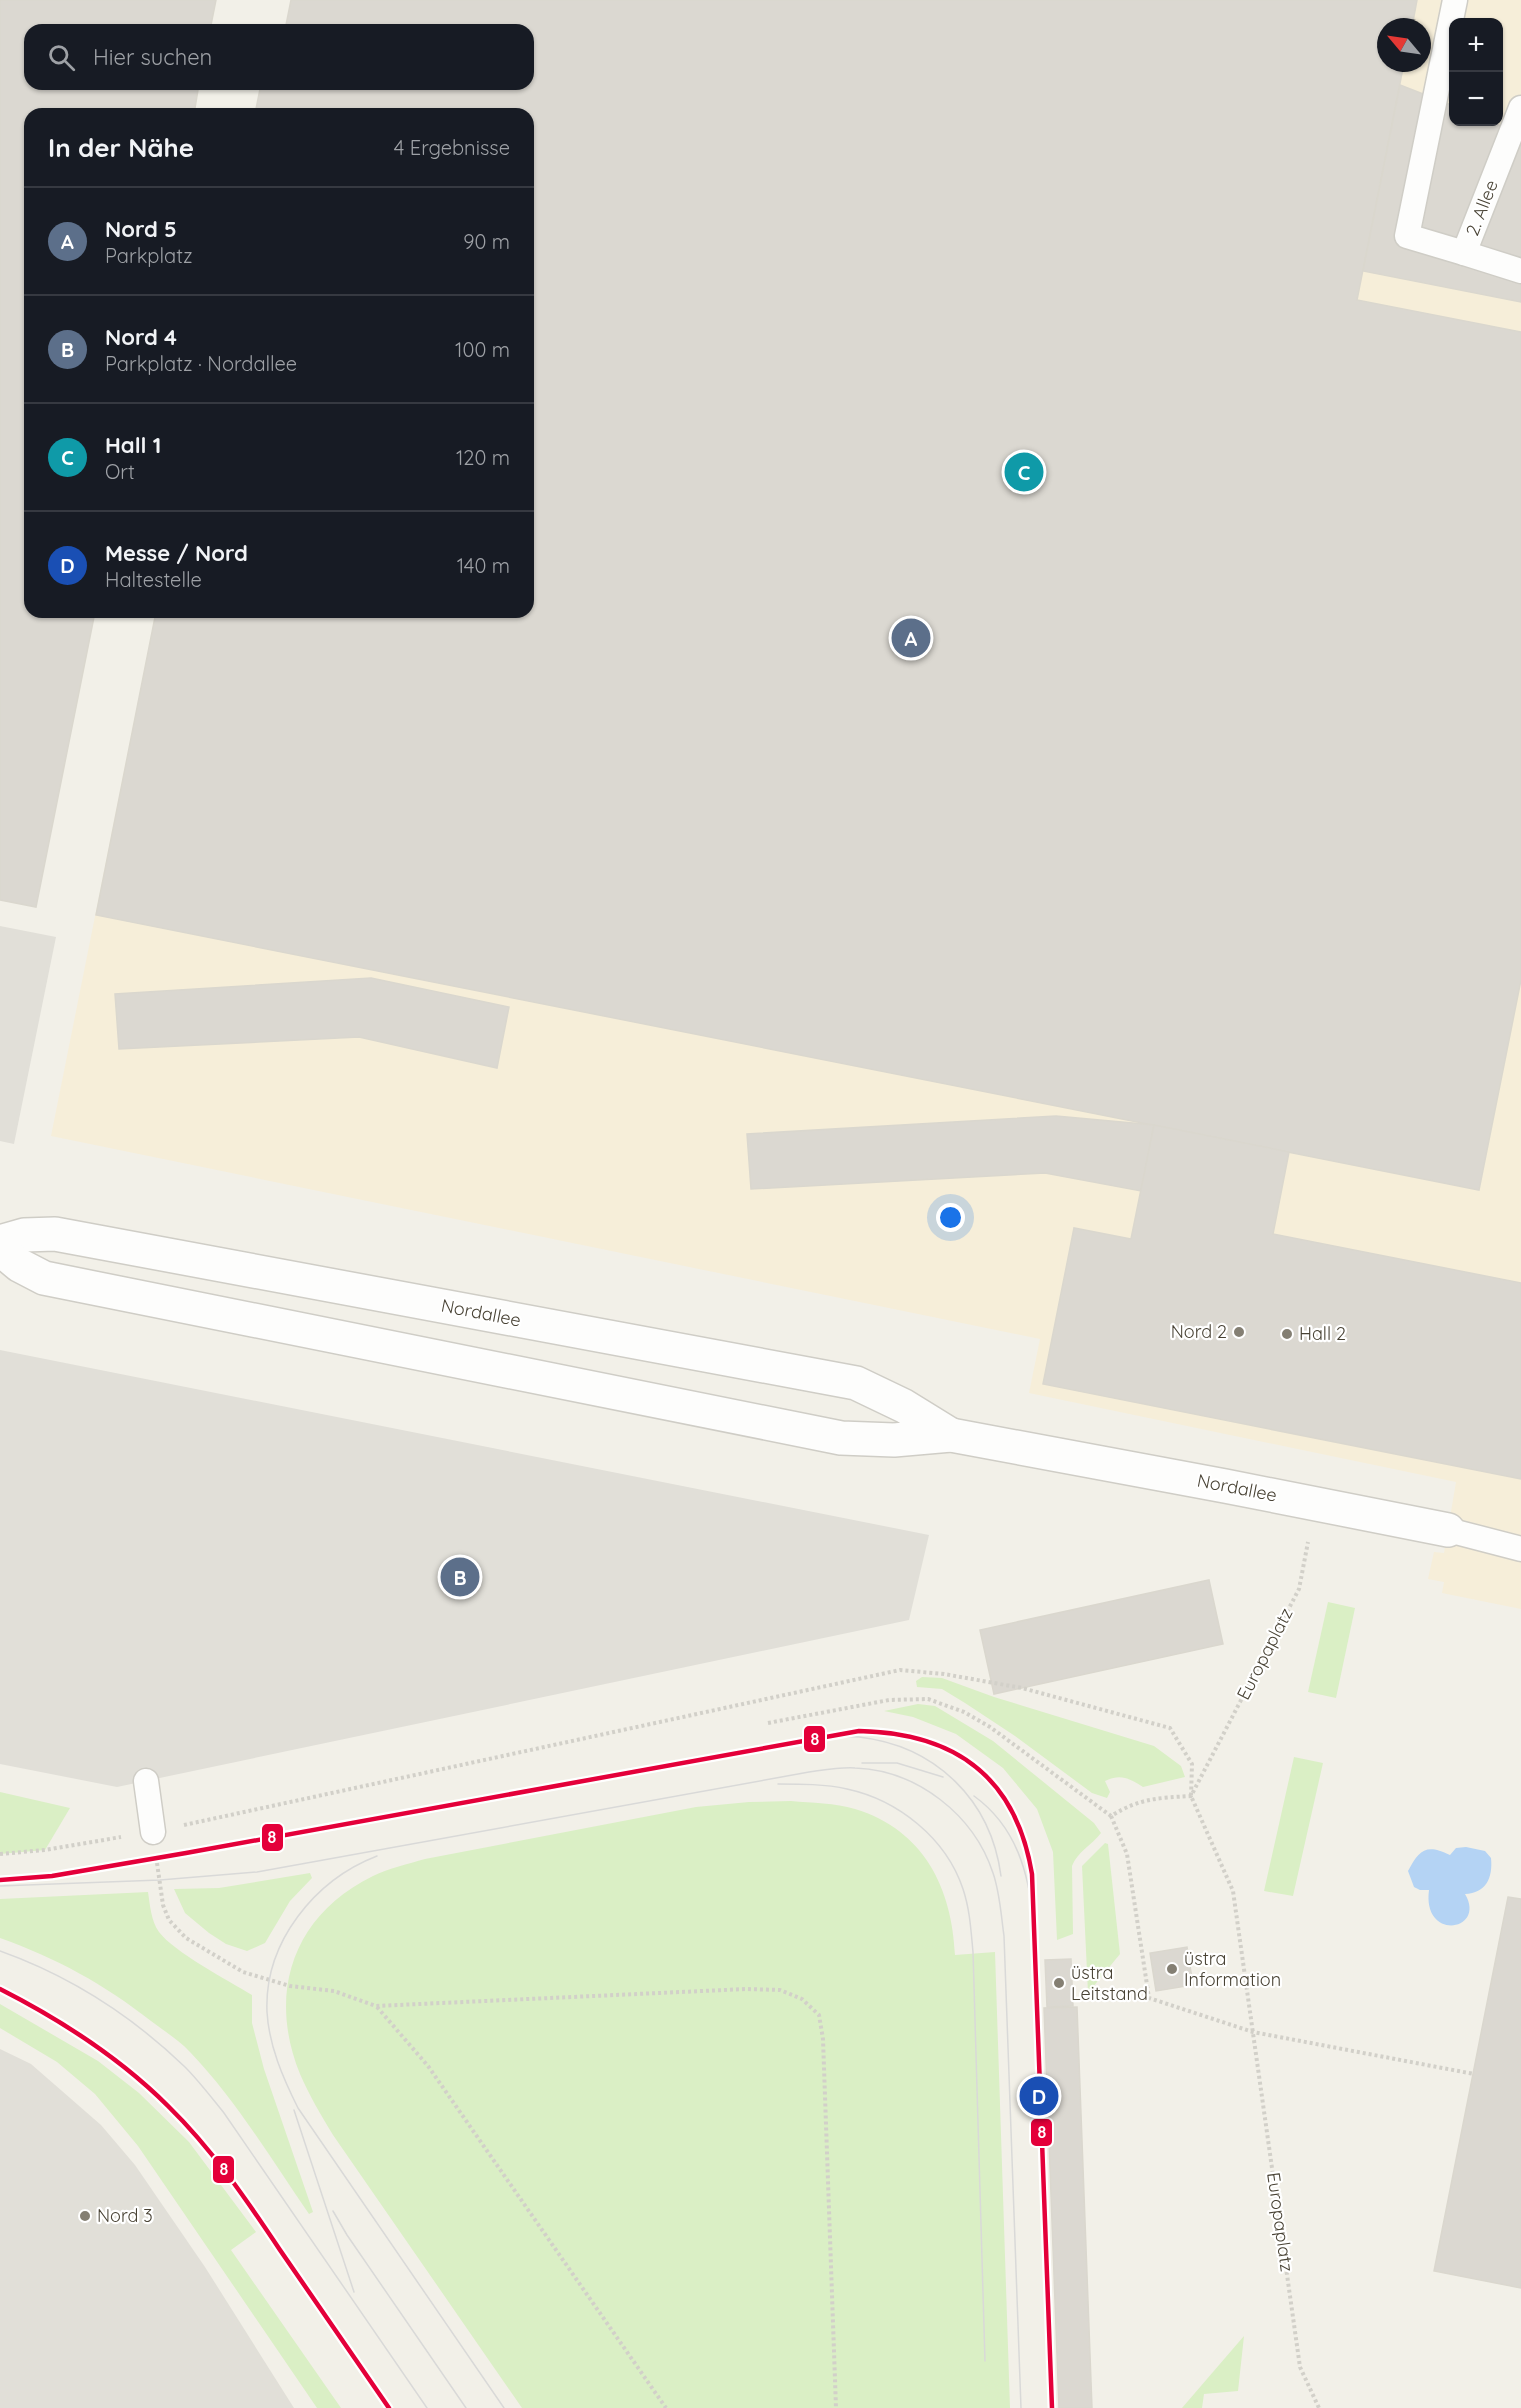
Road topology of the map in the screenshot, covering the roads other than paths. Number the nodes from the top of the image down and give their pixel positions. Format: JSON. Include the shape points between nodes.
{"nodes":[{"id":1,"x":1455,"y":0,"type":"edge"},
{"id":2,"x":1521,"y":108,"type":"edge"},
{"id":3,"x":1464,"y":253,"type":"junction"},
{"id":4,"x":1521,"y":271,"type":"edge"},
{"id":5,"x":0,"y":1242,"type":"edge"},
{"id":6,"x":0,"y":1249,"type":"edge"},
{"id":7,"x":951,"y":1435,"type":"junction"},
{"id":8,"x":1448,"y":1530,"type":"joint"},
{"id":9,"x":1521,"y":1549,"type":"edge"},
{"id":10,"x":146,"y":1781,"type":"dead end"},
{"id":11,"x":153,"y":1832,"type":"road end"}],
"edges":[{"from":1,"to":3,"type":"lane","via":[[1407,236]]},
{"from":2,"to":3,"type":"lane","name":"2. Allee"},
{"from":3,"to":4,"type":"lane","name":"2. Allee"},
{"from":5,"to":7,"type":"street","name":"Nordallee","via":[[24,1235],[55,1234],[856,1383]]},
{"from":6,"to":7,"type":"street","name":"Nordallee","via":[[44,1278],[841,1438],[894,1440]]},
{"from":7,"to":8,"type":"street","name":"Nordallee"},
{"from":8,"to":9,"type":"lane","name":"Nordallee"},
{"from":10,"to":11,"type":"lane"}]}
